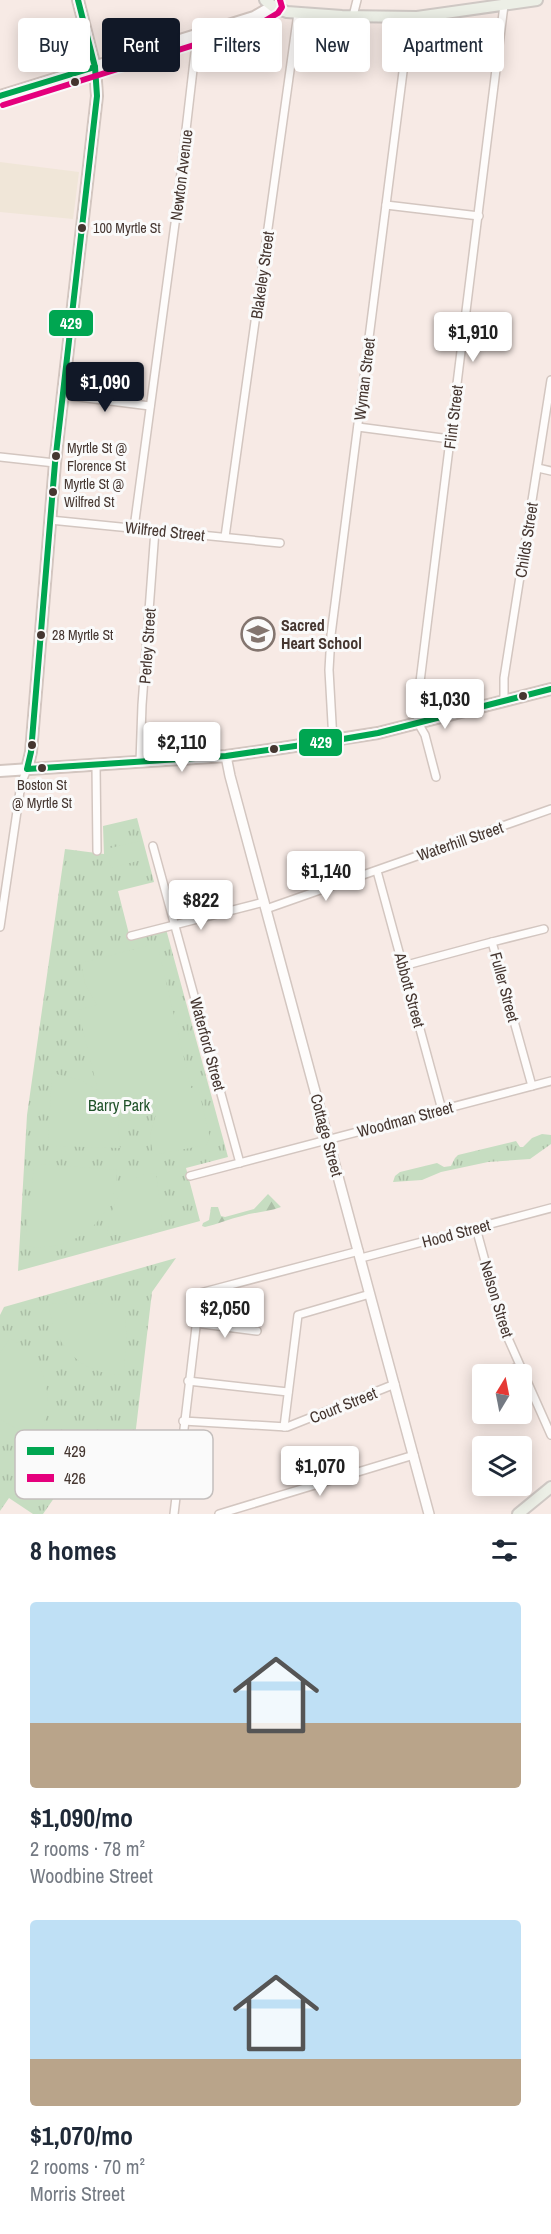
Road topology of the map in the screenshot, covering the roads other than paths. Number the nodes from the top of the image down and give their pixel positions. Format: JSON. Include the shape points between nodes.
{"nodes":[{"id":1,"x":78,"y":0,"type":"edge"},
{"id":2,"x":357,"y":0,"type":"edge"},
{"id":3,"x":537,"y":0,"type":"edge"},
{"id":4,"x":269,"y":3,"type":"edge"},
{"id":5,"x":504,"y":5,"type":"junction"},
{"id":6,"x":298,"y":13,"type":"junction"},
{"id":7,"x":353,"y":16,"type":"junction"},
{"id":8,"x":410,"y":17,"type":"junction"},
{"id":9,"x":251,"y":18,"type":"edge"},
{"id":10,"x":192,"y":37,"type":"edge"},
{"id":11,"x":95,"y":67,"type":"junction"},
{"id":12,"x":193,"y":72,"type":"edge"},
{"id":13,"x":0,"y":96,"type":"edge"},
{"id":14,"x":386,"y":205,"type":"junction"},
{"id":15,"x":479,"y":216,"type":"junction"},
{"id":16,"x":551,"y":380,"type":"edge"},
{"id":17,"x":63,"y":395,"type":"junction"},
{"id":18,"x":150,"y":406,"type":"junction"},
{"id":19,"x":358,"y":428,"type":"junction"},
{"id":20,"x":450,"y":439,"type":"junction"},
{"id":21,"x":0,"y":457,"type":"edge"},
{"id":22,"x":55,"y":463,"type":"junction"},
{"id":23,"x":538,"y":468,"type":"junction"},
{"id":24,"x":551,"y":471,"type":"edge"},
{"id":25,"x":50,"y":520,"type":"junction"},
{"id":26,"x":134,"y":528,"type":"junction"},
{"id":27,"x":155,"y":530,"type":"junction"},
{"id":28,"x":225,"y":537,"type":"junction"},
{"id":29,"x":280,"y":543,"type":"dead end"},
{"id":30,"x":551,"y":689,"type":"edge"},
{"id":31,"x":504,"y":700,"type":"junction"},
{"id":32,"x":418,"y":723,"type":"junction"},
{"id":33,"x":333,"y":741,"type":"junction"},
{"id":34,"x":226,"y":756,"type":"junction"},
{"id":35,"x":140,"y":762,"type":"junction"},
{"id":36,"x":96,"y":765,"type":"junction"},
{"id":37,"x":27,"y":769,"type":"junction"},
{"id":38,"x":0,"y":771,"type":"edge"},
{"id":39,"x":436,"y":777,"type":"dead end"},
{"id":40,"x":551,"y":809,"type":"edge"},
{"id":41,"x":153,"y":846,"type":"dead end"},
{"id":42,"x":97,"y":851,"type":"dead end"},
{"id":43,"x":377,"y":871,"type":"junction"},
{"id":44,"x":265,"y":905,"type":"junction"},
{"id":45,"x":174,"y":925,"type":"junction"},
{"id":46,"x":0,"y":927,"type":"edge"},
{"id":47,"x":544,"y":929,"type":"dead end"},
{"id":48,"x":131,"y":936,"type":"dead end"},
{"id":49,"x":492,"y":942,"type":"junction"},
{"id":50,"x":403,"y":966,"type":"junction"},
{"id":51,"x":551,"y":1081,"type":"edge"},
{"id":52,"x":532,"y":1086,"type":"junction"},
{"id":53,"x":442,"y":1110,"type":"junction"},
{"id":54,"x":329,"y":1140,"type":"junction"},
{"id":55,"x":240,"y":1163,"type":"junction"},
{"id":56,"x":190,"y":1176,"type":"dead end"},
{"id":57,"x":551,"y":1208,"type":"edge"},
{"id":58,"x":476,"y":1228,"type":"junction"},
{"id":59,"x":360,"y":1255,"type":"junction"},
{"id":60,"x":370,"y":1294,"type":"junction"},
{"id":61,"x":195,"y":1323,"type":"junction"},
{"id":62,"x":257,"y":1331,"type":"dead end"},
{"id":63,"x":519,"y":1364,"type":"edge"},
{"id":64,"x":188,"y":1381,"type":"junction"},
{"id":65,"x":394,"y":1384,"type":"junction"},
{"id":66,"x":288,"y":1392,"type":"junction"},
{"id":67,"x":532,"y":1393,"type":"edge"},
{"id":68,"x":183,"y":1421,"type":"junction"},
{"id":69,"x":284,"y":1427,"type":"junction"},
{"id":70,"x":182,"y":1430,"type":"edge"},
{"id":71,"x":551,"y":1436,"type":"edge"},
{"id":72,"x":414,"y":1455,"type":"junction"},
{"id":73,"x":551,"y":1487,"type":"edge"},
{"id":74,"x":175,"y":1499,"type":"edge"},
{"id":75,"x":174,"y":1514,"type":"edge"},
{"id":76,"x":219,"y":1514,"type":"edge"},
{"id":77,"x":429,"y":1514,"type":"edge"},
{"id":78,"x":518,"y":1514,"type":"edge"}],
"edges":[{"from":1,"to":11,"type":"main road"},
{"from":2,"to":7,"type":"street"},
{"from":3,"to":5,"type":"main road"},
{"from":4,"to":6,"type":"main road"},
{"from":4,"to":9,"type":"main road"},
{"from":5,"to":8,"type":"main road"},
{"from":5,"to":15,"type":"street","name":"Flint Street"},
{"from":6,"to":7,"type":"main road"},
{"from":6,"to":28,"type":"street","name":"Blakeley Street"},
{"from":7,"to":8,"type":"main road"},
{"from":8,"to":14,"type":"street","name":"Wyman Street"},
{"from":10,"to":11,"type":"main road"},
{"from":11,"to":13,"type":"main road"},
{"from":11,"to":17,"type":"main road","via":[[96,103]]},
{"from":12,"to":18,"type":"street","name":"Newton Avenue"},
{"from":14,"to":15,"type":"street"},
{"from":14,"to":19,"type":"street","name":"Wyman Street"},
{"from":15,"to":20,"type":"street","name":"Flint Street"},
{"from":16,"to":23,"type":"street","name":"Childs Street"},
{"from":17,"to":18,"type":"street"},
{"from":17,"to":22,"type":"main road"},
{"from":18,"to":26,"type":"street","name":"Newton Avenue"},
{"from":19,"to":20,"type":"street"},
{"from":19,"to":33,"type":"street","name":"Wyman Street","via":[[330,644]]},
{"from":20,"to":32,"type":"street","name":"Flint Street"},
{"from":21,"to":22,"type":"street"},
{"from":22,"to":25,"type":"main road"},
{"from":23,"to":24,"type":"street"},
{"from":23,"to":31,"type":"street","name":"Childs Street","via":[[504,678]]},
{"from":25,"to":26,"type":"street","name":"Wilfred Street"},
{"from":25,"to":37,"type":"main road"},
{"from":26,"to":27,"type":"street","name":"Wilfred Street"},
{"from":27,"to":28,"type":"street","name":"Wilfred Street"},
{"from":27,"to":35,"type":"street","name":"Perley Street"},
{"from":28,"to":29,"type":"street","name":"Wilfred Street"},
{"from":30,"to":31,"type":"main road"},
{"from":31,"to":32,"type":"main road"},
{"from":32,"to":33,"type":"main road"},
{"from":32,"to":39,"type":"street"},
{"from":33,"to":34,"type":"main road"},
{"from":34,"to":35,"type":"main road"},
{"from":34,"to":44,"type":"street","name":"Cottage Street"},
{"from":35,"to":36,"type":"main road"},
{"from":36,"to":37,"type":"main road"},
{"from":36,"to":42,"type":"street"},
{"from":37,"to":38,"type":"main road"},
{"from":37,"to":46,"type":"street","via":[[21,784]]},
{"from":40,"to":43,"type":"street","name":"Waterhill Street"},
{"from":41,"to":45,"type":"street","name":"Waterford Street"},
{"from":43,"to":44,"type":"street","name":"Waterhill Street"},
{"from":43,"to":50,"type":"street","name":"Abbott Street"},
{"from":44,"to":45,"type":"street","name":"Waterhill Street"},
{"from":44,"to":54,"type":"street","name":"Cottage Street"},
{"from":45,"to":48,"type":"street","name":"Waterhill Street"},
{"from":45,"to":55,"type":"street","name":"Waterford Street"},
{"from":47,"to":49,"type":"street"},
{"from":49,"to":50,"type":"street","name":"Fuller Street"},
{"from":49,"to":52,"type":"street","name":"Fuller Street"},
{"from":50,"to":53,"type":"street","name":"Abbott Street"},
{"from":51,"to":52,"type":"street","name":"Woodman Street"},
{"from":52,"to":53,"type":"street","name":"Woodman Street"},
{"from":53,"to":54,"type":"street","name":"Woodman Street"},
{"from":54,"to":55,"type":"street","name":"Woodman Street"},
{"from":54,"to":59,"type":"street","name":"Cottage Street"},
{"from":55,"to":56,"type":"street","name":"Woodman Street"},
{"from":57,"to":58,"type":"street","name":"Hood Street"},
{"from":58,"to":59,"type":"street","name":"Hood Street"},
{"from":58,"to":63,"type":"street","name":"Nelson Street","via":[[499,1314]]},
{"from":59,"to":60,"type":"street","name":"Cottage Street"},
{"from":59,"to":61,"type":"street","name":"Hood Street","via":[[202,1292],[198,1296]]},
{"from":60,"to":65,"type":"street","name":"Cottage Street"},
{"from":60,"to":66,"type":"street","via":[[298,1315]]},
{"from":61,"to":62,"type":"street"},
{"from":61,"to":64,"type":"street"},
{"from":64,"to":66,"type":"street"},
{"from":64,"to":68,"type":"street"},
{"from":65,"to":69,"type":"street","name":"Court Street"},
{"from":65,"to":72,"type":"street","name":"Cottage Street"},
{"from":66,"to":69,"type":"street"},
{"from":67,"to":71,"type":"street","name":"Nelson Street"},
{"from":68,"to":69,"type":"street","name":"Court Street"},
{"from":68,"to":70,"type":"street"},
{"from":72,"to":76,"type":"street"},
{"from":72,"to":77,"type":"street","name":"Cottage Street"},
{"from":73,"to":78,"type":"main road"},
{"from":74,"to":75,"type":"street"}]}
